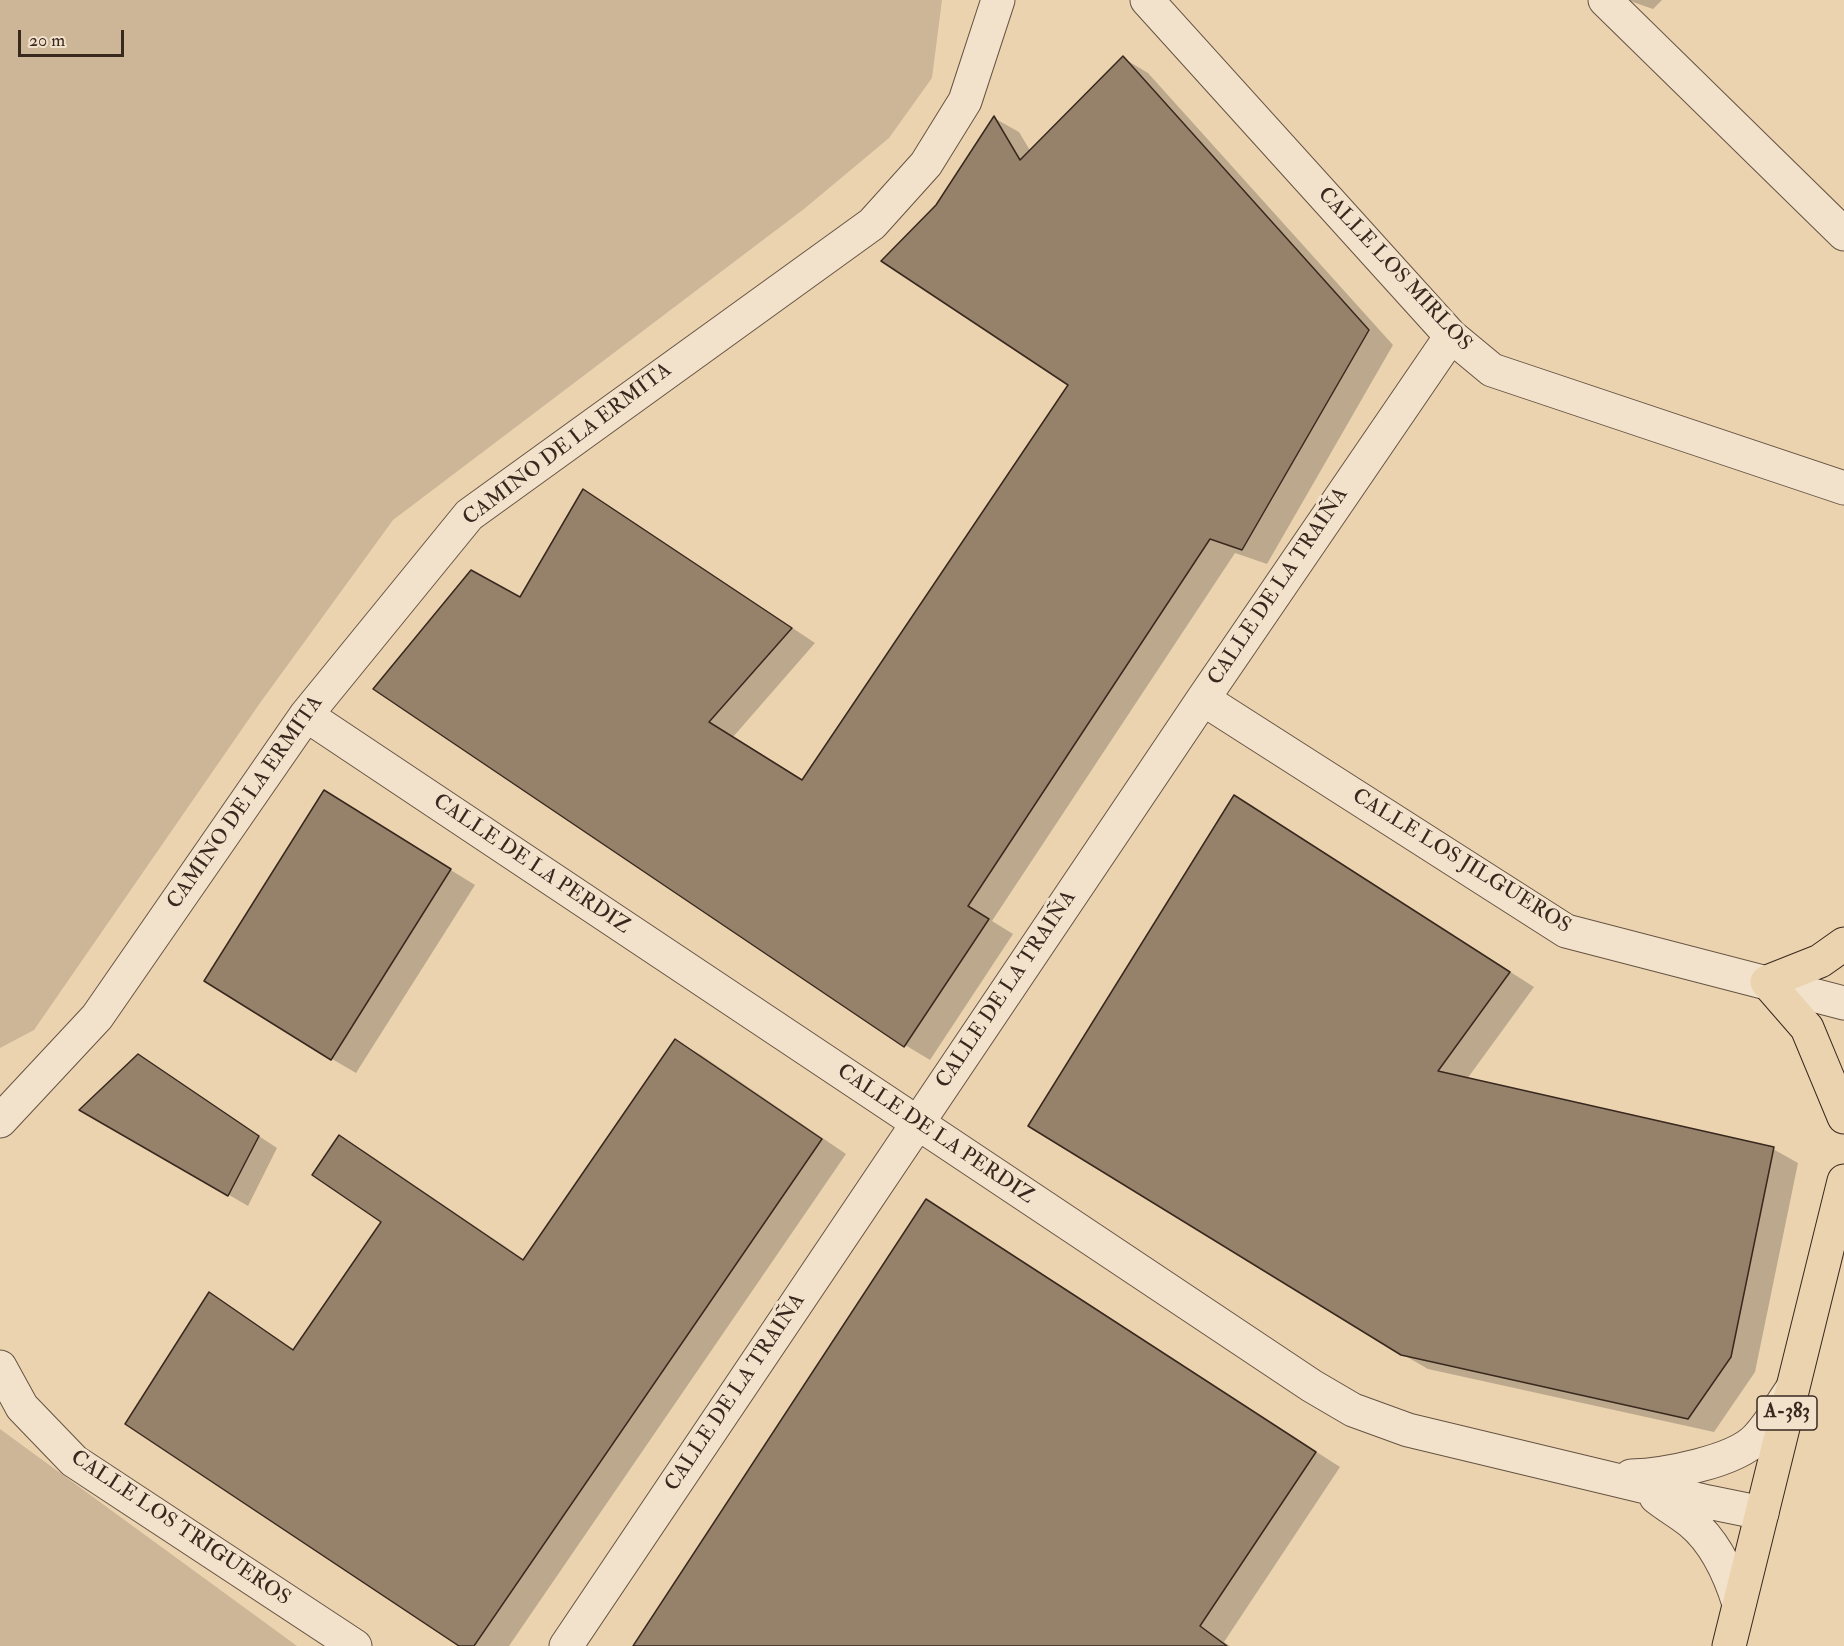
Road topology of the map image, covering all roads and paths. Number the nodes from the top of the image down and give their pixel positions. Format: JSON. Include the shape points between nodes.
{"nodes":[{"id":1,"x":998,"y":0,"type":"edge"},
{"id":2,"x":1147,"y":0,"type":"edge"},
{"id":3,"x":1605,"y":0,"type":"edge"},
{"id":4,"x":1844,"y":234,"type":"edge"},
{"id":5,"x":1451,"y":336,"type":"junction"},
{"id":6,"x":1844,"y":488,"type":"edge"},
{"id":7,"x":1203,"y":699,"type":"junction"},
{"id":8,"x":306,"y":715,"type":"junction"},
{"id":9,"x":1844,"y":944,"type":"edge"},
{"id":10,"x":1767,"y":982,"type":"junction"},
{"id":11,"x":1844,"y":1004,"type":"edge"},
{"id":12,"x":1844,"y":1117,"type":"edge"},
{"id":13,"x":0,"y":1121,"type":"edge"},
{"id":14,"x":918,"y":1124,"type":"junction"},
{"id":15,"x":1844,"y":1181,"type":"edge"},
{"id":16,"x":0,"y":1367,"type":"edge"},
{"id":17,"x":1793,"y":1387,"type":"junction"},
{"id":18,"x":1600,"y":1477,"type":"junction"},
{"id":19,"x":1640,"y":1486,"type":"junction"},
{"id":20,"x":1762,"y":1514,"type":"junction"},
{"id":21,"x":1739,"y":1604,"type":"junction"},
{"id":22,"x":355,"y":1646,"type":"edge"},
{"id":23,"x":566,"y":1646,"type":"edge"},
{"id":24,"x":1729,"y":1646,"type":"edge"}],
"edges":[{"from":1,"to":8,"type":"street","name":"CAMINO DE LA ERMITA","via":[[965,101],[926,164],[872,224],[469,515]]},
{"from":2,"to":5,"type":"street","name":"CALLE LOS MIRLOS"},
{"from":3,"to":4,"type":"street"},
{"from":5,"to":6,"type":"street","name":"CALLE LOS MIRLOS","via":[[1492,370]]},
{"from":5,"to":7,"type":"street","name":"CALLE DE LA TRAIÑA"},
{"from":7,"to":10,"type":"street","name":"CALLE LOS JILGUEROS","via":[[1566,931]]},
{"from":7,"to":14,"type":"street","name":"CALLE DE LA TRAIÑA"},
{"from":8,"to":13,"type":"street","name":"CAMINO DE LA ERMITA","via":[[97,1017]]},
{"from":8,"to":14,"type":"street","name":"CALLE DE LA PERDIZ"},
{"from":9,"to":10,"type":"main road","via":[[1820,961]]},
{"from":10,"to":11,"type":"street","name":"CALLE LOS JILGUEROS"},
{"from":10,"to":12,"type":"main road","via":[[1807,1028]]},
{"from":14,"to":18,"type":"street","name":"CALLE DE LA PERDIZ","via":[[1353,1410],[1408,1430]]},
{"from":14,"to":23,"type":"street","name":"CALLE DE LA TRAIÑA"},
{"from":15,"to":17,"type":"main road","number":"A-383"},
{"from":16,"to":22,"type":"street","name":"CALLE LOS TRIGUEROS","via":[[22,1407],[74,1461]]},
{"from":17,"to":18,"type":"street","name":"CALLE DE LA PERDIZ","via":[[1756,1439],[1736,1452],[1678,1470]]},
{"from":17,"to":20,"type":"main road","number":"A-383"},
{"from":18,"to":19,"type":"street","name":"CALLE DE LA PERDIZ"},
{"from":19,"to":20,"type":"street","name":"CALLE DE LA PERDIZ"},
{"from":19,"to":21,"type":"street","name":"CALLE DE LA PERDIZ","via":[[1700,1531],[1717,1554]]},
{"from":20,"to":21,"type":"main road","number":"A-383"},
{"from":21,"to":24,"type":"main road","number":"A-383"}]}
